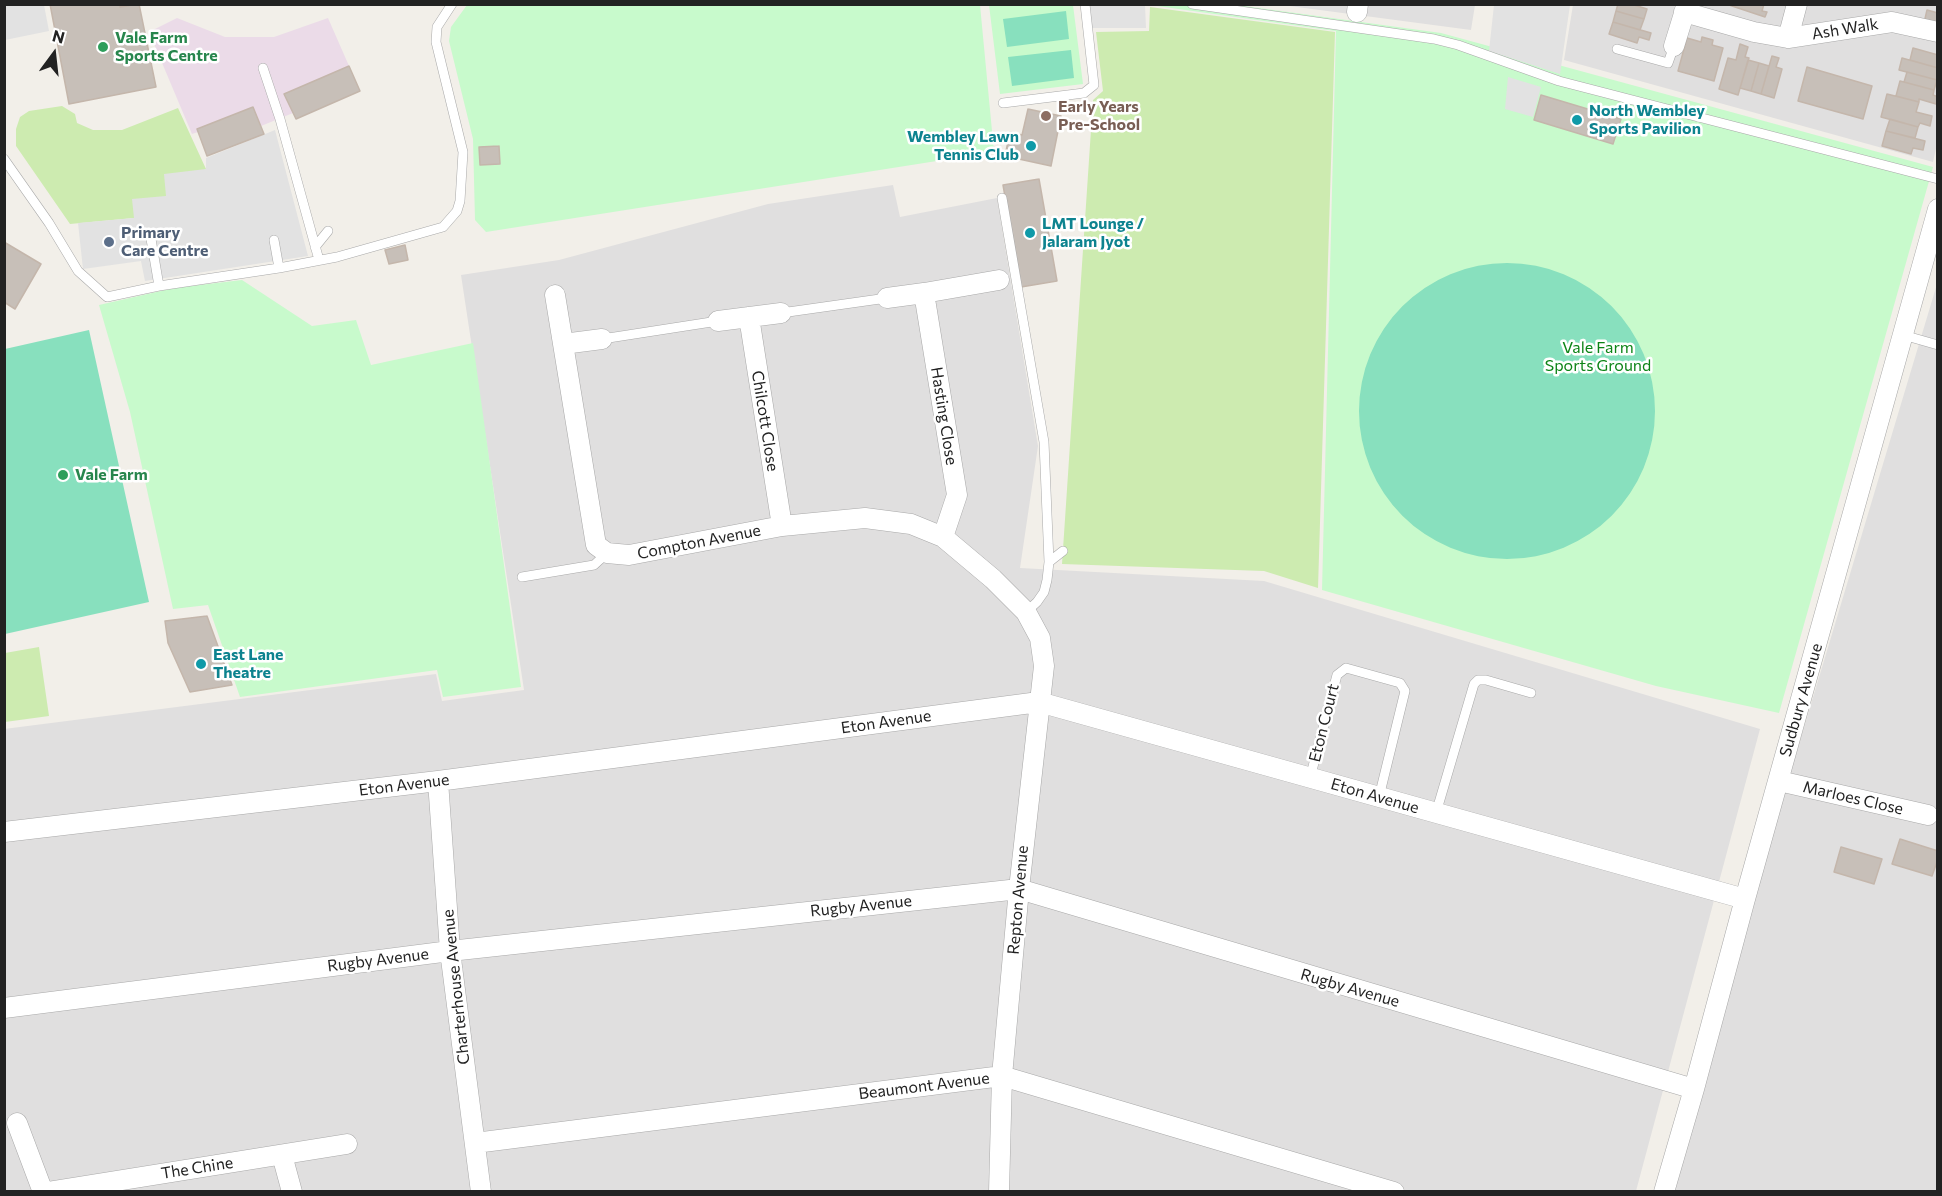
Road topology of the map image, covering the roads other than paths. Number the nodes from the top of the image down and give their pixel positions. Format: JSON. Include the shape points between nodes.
{"nodes":[{"id":1,"x":452,"y":4,"type":"edge"},
{"id":2,"x":1085,"y":4,"type":"edge"},
{"id":3,"x":1192,"y":4,"type":"edge"},
{"id":4,"x":1797,"y":4,"type":"edge"},
{"id":5,"x":1235,"y":7,"type":"edge"},
{"id":6,"x":1685,"y":8,"type":"edge"},
{"id":7,"x":1938,"y":32,"type":"edge"},
{"id":8,"x":1788,"y":38,"type":"junction"},
{"id":9,"x":1674,"y":46,"type":"joint"},
{"id":10,"x":1617,"y":49,"type":"dead end"},
{"id":11,"x":263,"y":68,"type":"dead end"},
{"id":12,"x":1003,"y":103,"type":"dead end"},
{"id":13,"x":4,"y":159,"type":"edge"},
{"id":14,"x":1938,"y":179,"type":"edge"},
{"id":15,"x":1002,"y":198,"type":"dead end"},
{"id":16,"x":1938,"y":209,"type":"edge"},
{"id":17,"x":328,"y":231,"type":"dead end"},
{"id":18,"x":151,"y":239,"type":"dead end"},
{"id":19,"x":274,"y":240,"type":"dead end"},
{"id":20,"x":315,"y":247,"type":"junction"},
{"id":21,"x":319,"y":260,"type":"junction"},
{"id":22,"x":1931,"y":261,"type":"edge"},
{"id":23,"x":279,"y":268,"type":"junction"},
{"id":24,"x":999,"y":280,"type":"dead end"},
{"id":25,"x":159,"y":286,"type":"junction"},
{"id":26,"x":924,"y":293,"type":"junction"},
{"id":27,"x":555,"y":295,"type":"dead end"},
{"id":28,"x":887,"y":298,"type":"joint"},
{"id":29,"x":781,"y":313,"type":"joint"},
{"id":30,"x":749,"y":317,"type":"junction"},
{"id":31,"x":718,"y":321,"type":"joint"},
{"id":32,"x":1903,"y":335,"type":"junction"},
{"id":33,"x":602,"y":339,"type":"joint"},
{"id":34,"x":563,"y":344,"type":"junction"},
{"id":35,"x":1938,"y":345,"type":"edge"},
{"id":36,"x":782,"y":526,"type":"junction"},
{"id":37,"x":943,"y":537,"type":"junction"},
{"id":38,"x":1063,"y":550,"type":"dead end"},
{"id":39,"x":607,"y":553,"type":"junction"},
{"id":40,"x":1049,"y":562,"type":"junction"},
{"id":41,"x":522,"y":577,"type":"dead end"},
{"id":42,"x":1026,"y":612,"type":"junction"},
{"id":43,"x":1531,"y":693,"type":"dead end"},
{"id":44,"x":1039,"y":702,"type":"junction"},
{"id":45,"x":1310,"y":778,"type":"junction"},
{"id":46,"x":438,"y":781,"type":"junction"},
{"id":47,"x":1779,"y":781,"type":"junction"},
{"id":48,"x":1378,"y":796,"type":"junction"},
{"id":49,"x":1436,"y":813,"type":"junction"},
{"id":50,"x":1928,"y":815,"type":"dead end"},
{"id":51,"x":4,"y":832,"type":"edge"},
{"id":52,"x":1018,"y":889,"type":"junction"},
{"id":53,"x":1745,"y":899,"type":"junction"},
{"id":54,"x":450,"y":951,"type":"junction"},
{"id":55,"x":4,"y":1008,"type":"edge"},
{"id":56,"x":1002,"y":1076,"type":"junction"},
{"id":57,"x":1694,"y":1089,"type":"junction"},
{"id":58,"x":16,"y":1123,"type":"dead end"},
{"id":59,"x":475,"y":1143,"type":"junction"},
{"id":60,"x":347,"y":1144,"type":"dead end"},
{"id":61,"x":282,"y":1155,"type":"junction"},
{"id":62,"x":45,"y":1191,"type":"edge"},
{"id":63,"x":292,"y":1191,"type":"edge"},
{"id":64,"x":481,"y":1191,"type":"edge"},
{"id":65,"x":999,"y":1191,"type":"edge"},
{"id":66,"x":1394,"y":1191,"type":"edge"},
{"id":67,"x":1664,"y":1191,"type":"edge"}],
"edges":[{"from":1,"to":21,"type":"lane","via":[[437,27],[436,42],[463,152],[457,211],[443,227]]},
{"from":2,"to":12,"type":"lane","via":[[1094,86],[1084,93]]},
{"from":3,"to":5,"type":"lane"},
{"from":4,"to":8,"type":"street","name":"Ash Walk"},
{"from":5,"to":14,"type":"lane","via":[[1434,39],[1559,81]]},
{"from":6,"to":8,"type":"street","name":"Ash Walk","via":[[1755,32]]},
{"from":6,"to":9,"type":"street","name":"Ash Walk"},
{"from":7,"to":8,"type":"street","name":"Ash Walk","via":[[1892,22]]},
{"from":9,"to":10,"type":"lane","via":[[1668,63]]},
{"from":11,"to":20,"type":"lane"},
{"from":13,"to":25,"type":"lane","via":[[78,271],[107,297]]},
{"from":15,"to":40,"type":"lane","via":[[1044,442]]},
{"from":16,"to":22,"type":"street","name":"Sudbury Avenue"},
{"from":17,"to":20,"type":"lane"},
{"from":18,"to":25,"type":"lane"},
{"from":19,"to":23,"type":"lane"},
{"from":20,"to":21,"type":"lane"},
{"from":21,"to":23,"type":"lane"},
{"from":22,"to":32,"type":"street","name":"Sudbury Avenue"},
{"from":23,"to":25,"type":"lane"},
{"from":24,"to":26,"type":"street"},
{"from":26,"to":28,"type":"street"},
{"from":26,"to":37,"type":"street","name":"Hasting Close","via":[[957,495]]},
{"from":27,"to":34,"type":"street"},
{"from":28,"to":29,"type":"lane"},
{"from":29,"to":30,"type":"street"},
{"from":30,"to":31,"type":"street"},
{"from":30,"to":36,"type":"street","name":"Chilcott Close"},
{"from":31,"to":33,"type":"lane"},
{"from":32,"to":35,"type":"lane"},
{"from":32,"to":47,"type":"street","name":"Sudbury Avenue"},
{"from":33,"to":34,"type":"street"},
{"from":34,"to":39,"type":"street","via":[[596,545]]},
{"from":36,"to":37,"type":"street","name":"Compton Avenue","via":[[865,518],[911,524]]},
{"from":36,"to":39,"type":"street","name":"Compton Avenue","via":[[629,555]]},
{"from":37,"to":42,"type":"street","name":"Compton Avenue"},
{"from":38,"to":40,"type":"lane"},
{"from":39,"to":41,"type":"lane","via":[[594,565]]},
{"from":40,"to":42,"type":"lane","via":[[1044,591]]},
{"from":42,"to":44,"type":"street","name":"Repton Avenue","via":[[1040,638],[1044,666]]},
{"from":43,"to":49,"type":"lane","via":[[1486,680],[1474,684]]},
{"from":44,"to":45,"type":"street","name":"Eton Avenue"},
{"from":44,"to":46,"type":"street","name":"Eton Avenue"},
{"from":44,"to":52,"type":"street","name":"Repton Avenue"},
{"from":45,"to":48,"type":"street","name":"Eton Avenue"},
{"from":45,"to":48,"type":"lane","name":"Eton Court","via":[[1337,675],[1346,668],[1400,683],[1405,691]]},
{"from":46,"to":51,"type":"street","name":"Eton Avenue"},
{"from":46,"to":54,"type":"street","name":"Charterhouse Avenue"},
{"from":47,"to":50,"type":"street","name":"Marloes Close"},
{"from":47,"to":53,"type":"street","name":"Sudbury Avenue"},
{"from":48,"to":49,"type":"street","name":"Eton Avenue"},
{"from":49,"to":53,"type":"street","name":"Eton Avenue"},
{"from":52,"to":54,"type":"street","name":"Rugby Avenue"},
{"from":52,"to":56,"type":"street","name":"Repton Avenue"},
{"from":52,"to":57,"type":"street","name":"Rugby Avenue"},
{"from":53,"to":57,"type":"street","name":"Sudbury Avenue"},
{"from":54,"to":55,"type":"street","name":"Rugby Avenue"},
{"from":54,"to":59,"type":"street","name":"Charterhouse Avenue"},
{"from":56,"to":59,"type":"street","name":"Beaumont Avenue"},
{"from":56,"to":65,"type":"street","name":"Repton Avenue"},
{"from":56,"to":66,"type":"street","name":"Beaumont Avenue"},
{"from":57,"to":67,"type":"street","name":"Sudbury Avenue"},
{"from":58,"to":62,"type":"street"},
{"from":59,"to":64,"type":"street","name":"Charterhouse Avenue"},
{"from":60,"to":61,"type":"street","name":"The Chine"},
{"from":61,"to":62,"type":"street","name":"The Chine"},
{"from":61,"to":63,"type":"street"}]}
